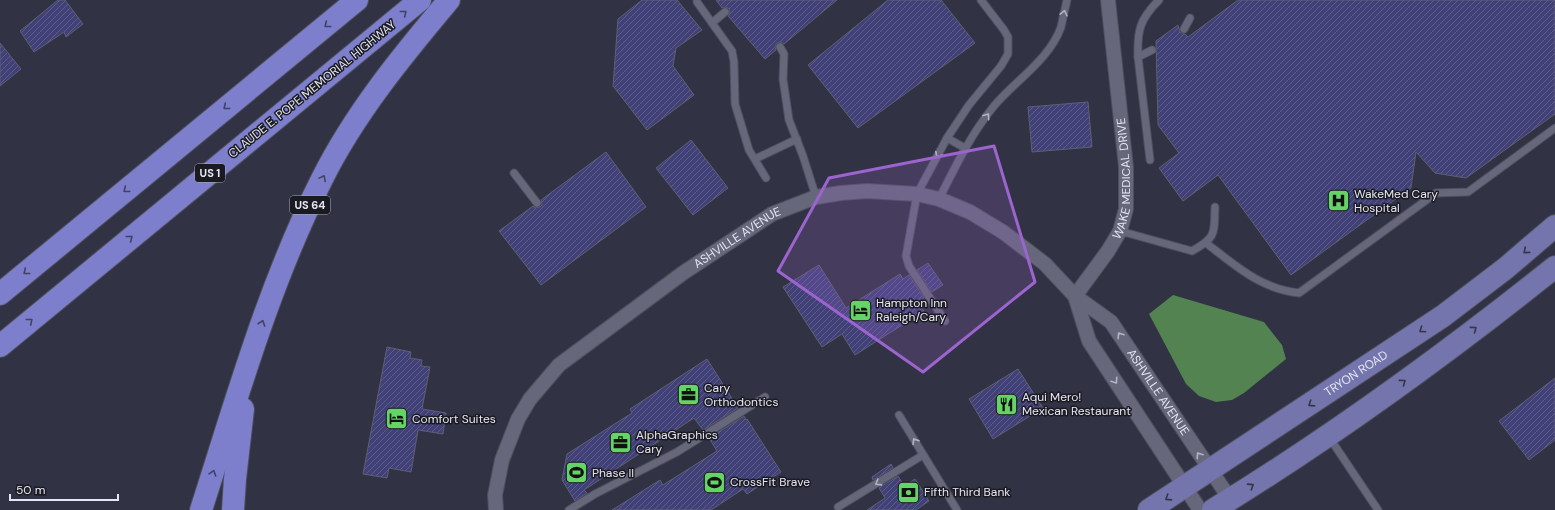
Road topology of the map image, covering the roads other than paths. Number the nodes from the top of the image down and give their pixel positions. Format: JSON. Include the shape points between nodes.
{"nodes":[{"id":1,"x":357,"y":0,"type":"edge"},
{"id":2,"x":420,"y":0,"type":"edge"},
{"id":3,"x":449,"y":0,"type":"edge"},
{"id":4,"x":697,"y":0,"type":"edge"},
{"id":5,"x":981,"y":0,"type":"edge"},
{"id":6,"x":1067,"y":0,"type":"edge"},
{"id":7,"x":1108,"y":0,"type":"edge"},
{"id":8,"x":1159,"y":0,"type":"edge"},
{"id":9,"x":725,"y":12,"type":"dead end"},
{"id":10,"x":1190,"y":18,"type":"dead end"},
{"id":11,"x":712,"y":23,"type":"junction"},
{"id":12,"x":1184,"y":29,"type":"dead end"},
{"id":13,"x":780,"y":47,"type":"dead end"},
{"id":14,"x":1152,"y":50,"type":"dead end"},
{"id":15,"x":1138,"y":57,"type":"junction"},
{"id":16,"x":1555,"y":128,"type":"edge"},
{"id":17,"x":947,"y":138,"type":"junction"},
{"id":18,"x":797,"y":139,"type":"junction"},
{"id":19,"x":965,"y":148,"type":"junction"},
{"id":20,"x":755,"y":159,"type":"junction"},
{"id":21,"x":1150,"y":160,"type":"dead end"},
{"id":22,"x":514,"y":173,"type":"dead end"},
{"id":23,"x":766,"y":178,"type":"dead end"},
{"id":24,"x":917,"y":194,"type":"junction"},
{"id":25,"x":816,"y":197,"type":"junction"},
{"id":26,"x":939,"y":199,"type":"junction"},
{"id":27,"x":537,"y":203,"type":"dead end"},
{"id":28,"x":1215,"y":207,"type":"dead end"},
{"id":29,"x":1555,"y":226,"type":"edge"},
{"id":30,"x":1120,"y":231,"type":"junction"},
{"id":31,"x":1206,"y":243,"type":"junction"},
{"id":32,"x":1555,"y":267,"type":"edge"},
{"id":33,"x":0,"y":294,"type":"edge"},
{"id":34,"x":1075,"y":296,"type":"junction"},
{"id":35,"x":946,"y":321,"type":"dead end"},
{"id":36,"x":0,"y":346,"type":"edge"},
{"id":37,"x":249,"y":360,"type":"junction"},
{"id":38,"x":765,"y":397,"type":"dead end"},
{"id":39,"x":898,"y":415,"type":"dead end"},
{"id":40,"x":1328,"y":436,"type":"junction"},
{"id":41,"x":923,"y":455,"type":"junction"},
{"id":42,"x":1209,"y":470,"type":"junction"},
{"id":43,"x":1186,"y":486,"type":"junction"},
{"id":44,"x":1221,"y":504,"type":"edge"},
{"id":45,"x":838,"y":507,"type":"dead end"},
{"id":46,"x":201,"y":510,"type":"edge"},
{"id":47,"x":233,"y":510,"type":"edge"},
{"id":48,"x":496,"y":510,"type":"edge"},
{"id":49,"x":569,"y":510,"type":"edge"},
{"id":50,"x":958,"y":510,"type":"edge"},
{"id":51,"x":1149,"y":510,"type":"edge"},
{"id":52,"x":1200,"y":510,"type":"edge"},
{"id":53,"x":1378,"y":510,"type":"edge"}],
"edges":[{"from":1,"to":33,"type":"highway","one_way":true},
{"from":36,"to":2,"type":"highway","name":"CLAUDE E. POPE MEMORIAL HIGHWAY","number":"US 1","one_way":true},
{"from":37,"to":3,"type":"highway","number":"US 64","one_way":true,"via":[[286,259],[322,178],[353,125],[392,70]]},
{"from":4,"to":11,"type":"lane"},
{"from":5,"to":17,"type":"lane","via":[[1008,37],[1008,54]]},
{"from":19,"to":6,"type":"lane","one_way":true,"via":[[994,106],[1050,46],[1060,28]]},
{"from":7,"to":30,"type":"street","name":"WAKE MEDICAL DRIVE","via":[[1126,167],[1126,209]]},
{"from":8,"to":15,"type":"lane","via":[[1147,12],[1140,30]]},
{"from":9,"to":11,"type":"lane"},
{"from":10,"to":12,"type":"lane"},
{"from":11,"to":20,"type":"lane","via":[[732,51],[735,104]]},
{"from":13,"to":18,"type":"lane","via":[[784,54],[783,79],[789,120]]},
{"from":14,"to":15,"type":"lane"},
{"from":15,"to":21,"type":"lane"},
{"from":16,"to":31,"type":"lane","via":[[1468,192],[1436,193],[1299,294],[1285,292],[1249,276]]},
{"from":17,"to":19,"type":"lane"},
{"from":17,"to":24,"type":"lane","one_way":true},
{"from":18,"to":20,"type":"lane"},
{"from":18,"to":25,"type":"lane"},
{"from":19,"to":26,"type":"lane"},
{"from":20,"to":23,"type":"lane"},
{"from":22,"to":27,"type":"lane"},
{"from":24,"to":25,"type":"street","name":"ASHVILLE AVENUE","via":[[867,191],[841,192]]},
{"from":24,"to":26,"type":"street","name":"ASHVILLE AVENUE"},
{"from":24,"to":35,"type":"lane","via":[[906,256],[909,266]]},
{"from":25,"to":48,"type":"street","name":"ASHVILLE AVENUE","via":[[772,214],[683,273],[558,365],[530,399],[515,425],[502,460],[495,495]]},
{"from":26,"to":34,"type":"street","name":"ASHVILLE AVENUE","via":[[970,212],[1003,232],[1044,264]]},
{"from":28,"to":31,"type":"lane","via":[[1214,232]]},
{"from":29,"to":42,"type":"main road","name":"TRYON ROAD","one_way":true,"via":[[1506,268],[1443,316]]},
{"from":30,"to":31,"type":"lane","via":[[1192,251]]},
{"from":30,"to":34,"type":"street","name":"WAKE MEDICAL DRIVE"},
{"from":40,"to":32,"type":"main road","one_way":true},
{"from":42,"to":34,"type":"street","name":"ASHVILLE AVENUE","one_way":true,"via":[[1111,322]]},
{"from":34,"to":43,"type":"street","name":"ASHVILLE AVENUE","one_way":true,"via":[[1089,341]]},
{"from":46,"to":37,"type":"highway","number":"US 64","one_way":true},
{"from":37,"to":47,"type":"highway"},
{"from":38,"to":49,"type":"lane","via":[[677,452]]},
{"from":41,"to":39,"type":"lane","one_way":true},
{"from":44,"to":40,"type":"main road","one_way":true},
{"from":40,"to":53,"type":"lane"},
{"from":41,"to":45,"type":"lane","one_way":true},
{"from":41,"to":50,"type":"lane"},
{"from":42,"to":43,"type":"main road","name":"TRYON ROAD"},
{"from":42,"to":44,"type":"street","name":"ASHVILLE AVENUE"},
{"from":43,"to":51,"type":"main road","name":"TRYON ROAD","one_way":true},
{"from":43,"to":52,"type":"street","name":"ASHVILLE AVENUE"}]}
